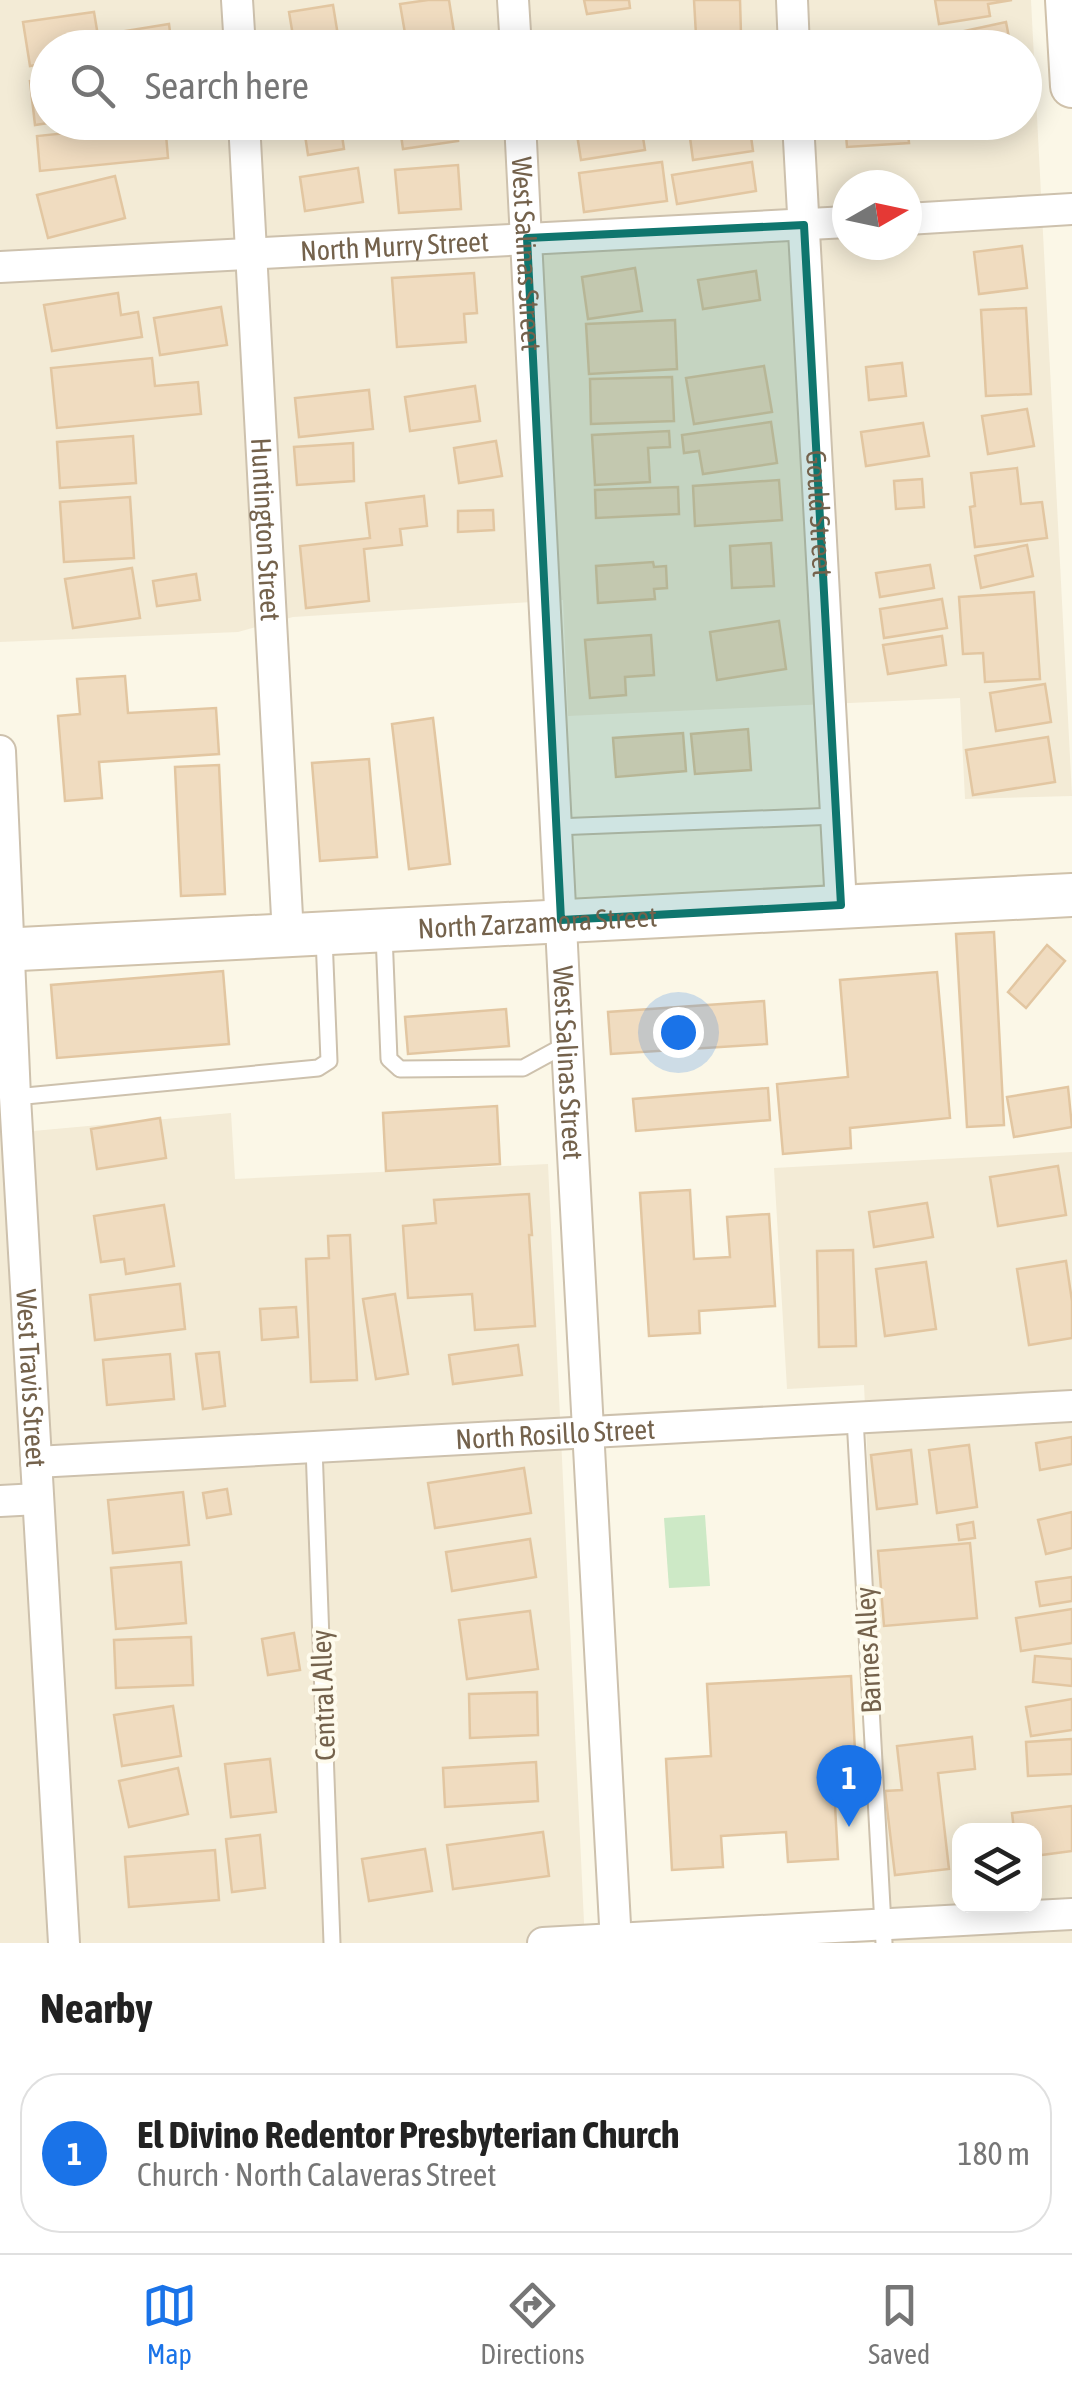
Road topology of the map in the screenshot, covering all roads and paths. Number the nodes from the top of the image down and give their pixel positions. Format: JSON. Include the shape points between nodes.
{"nodes":[{"id":1,"x":238,"y":0,"type":"edge"},
{"id":2,"x":513,"y":0,"type":"edge"},
{"id":3,"x":792,"y":0,"type":"edge"},
{"id":4,"x":1068,"y":0,"type":"edge"},
{"id":5,"x":239,"y":30,"type":"edge"},
{"id":6,"x":515,"y":30,"type":"edge"},
{"id":7,"x":793,"y":30,"type":"edge"},
{"id":8,"x":1072,"y":86,"type":"edge"},
{"id":9,"x":245,"y":140,"type":"edge"},
{"id":10,"x":521,"y":140,"type":"edge"},
{"id":11,"x":799,"y":140,"type":"edge"},
{"id":12,"x":1072,"y":210,"type":"edge"},
{"id":13,"x":922,"y":218,"type":"edge"},
{"id":14,"x":832,"y":223,"type":"edge"},
{"id":15,"x":804,"y":225,"type":"junction"},
{"id":16,"x":527,"y":238,"type":"junction"},
{"id":17,"x":252,"y":252,"type":"junction"},
{"id":18,"x":0,"y":267,"type":"edge"},
{"id":19,"x":0,"y":750,"type":"edge"},
{"id":20,"x":836,"y":816,"type":"junction"},
{"id":21,"x":556,"y":827,"type":"junction"},
{"id":22,"x":1072,"y":894,"type":"edge"},
{"id":23,"x":841,"y":905,"type":"junction"},
{"id":24,"x":561,"y":920,"type":"junction"},
{"id":25,"x":384,"y":930,"type":"junction"},
{"id":26,"x":306,"y":934,"type":"junction"},
{"id":27,"x":5,"y":950,"type":"edge"},
{"id":28,"x":567,"y":1044,"type":"junction"},
{"id":29,"x":15,"y":1097,"type":"junction"},
{"id":30,"x":1072,"y":1406,"type":"edge"},
{"id":31,"x":855,"y":1418,"type":"junction"},
{"id":32,"x":588,"y":1432,"type":"junction"},
{"id":33,"x":314,"y":1447,"type":"junction"},
{"id":34,"x":36,"y":1462,"type":"junction"},
{"id":35,"x":38,"y":1499,"type":"junction"},
{"id":36,"x":0,"y":1501,"type":"edge"},
{"id":37,"x":1072,"y":1914,"type":"edge"},
{"id":38,"x":884,"y":1934,"type":"edge"},
{"id":39,"x":616,"y":1941,"type":"edge"},
{"id":40,"x":64,"y":1943,"type":"edge"},
{"id":41,"x":332,"y":1943,"type":"edge"},
{"id":42,"x":543,"y":1943,"type":"edge"}],
"edges":[{"from":1,"to":5,"type":"street"},
{"from":2,"to":6,"type":"street"},
{"from":3,"to":7,"type":"street"},
{"from":4,"to":8,"type":"main road"},
{"from":9,"to":17,"type":"street","name":"Huntington Street"},
{"from":10,"to":16,"type":"street","name":"West Salinas Street"},
{"from":11,"to":15,"type":"street","name":"Gould Street"},
{"from":12,"to":13,"type":"street"},
{"from":14,"to":15,"type":"street","name":"North Murry Street"},
{"from":15,"to":16,"type":"street","name":"North Murry Street"},
{"from":15,"to":20,"type":"street","name":"Gould Street"},
{"from":16,"to":17,"type":"street","name":"North Murry Street"},
{"from":16,"to":21,"type":"street","name":"West Salinas Street"},
{"from":17,"to":18,"type":"street","name":"North Murry Street"},
{"from":17,"to":26,"type":"street","name":"Huntington Street"},
{"from":19,"to":27,"type":"street","name":"West Travis Street"},
{"from":20,"to":21,"type":"lane"},
{"from":20,"to":23,"type":"street","name":"Gould Street"},
{"from":21,"to":24,"type":"street","name":"West Salinas Street"},
{"from":22,"to":23,"type":"main road","name":"North Zarzamora Street"},
{"from":23,"to":24,"type":"main road","name":"North Zarzamora Street"},
{"from":24,"to":25,"type":"main road","name":"North Zarzamora Street"},
{"from":24,"to":28,"type":"street","name":"West Salinas Street"},
{"from":25,"to":26,"type":"main road","name":"North Zarzamora Street"},
{"from":25,"to":28,"type":"lane","via":[[390,1058],[400,1068],[523,1068]]},
{"from":26,"to":27,"type":"main road","name":"North Zarzamora Street"},
{"from":26,"to":29,"type":"lane","via":[[329,1060],[318,1068]]},
{"from":27,"to":29,"type":"street","name":"West Travis Street"},
{"from":28,"to":32,"type":"street","name":"West Salinas Street"},
{"from":29,"to":34,"type":"street","name":"West Travis Street"},
{"from":30,"to":31,"type":"street","name":"North Rosillo Street"},
{"from":31,"to":32,"type":"street","name":"North Rosillo Street"},
{"from":31,"to":38,"type":"lane","name":"Barnes Alley"},
{"from":32,"to":33,"type":"street","name":"North Rosillo Street"},
{"from":32,"to":39,"type":"street","name":"West Salinas Street"},
{"from":33,"to":34,"type":"street","name":"North Rosillo Street"},
{"from":33,"to":41,"type":"lane","name":"Central Alley"},
{"from":34,"to":35,"type":"street","name":"West Travis Street"},
{"from":35,"to":36,"type":"street"},
{"from":35,"to":40,"type":"street","name":"West Travis Street"},
{"from":37,"to":38,"type":"street"},
{"from":38,"to":39,"type":"street"},
{"from":39,"to":42,"type":"street"}]}
